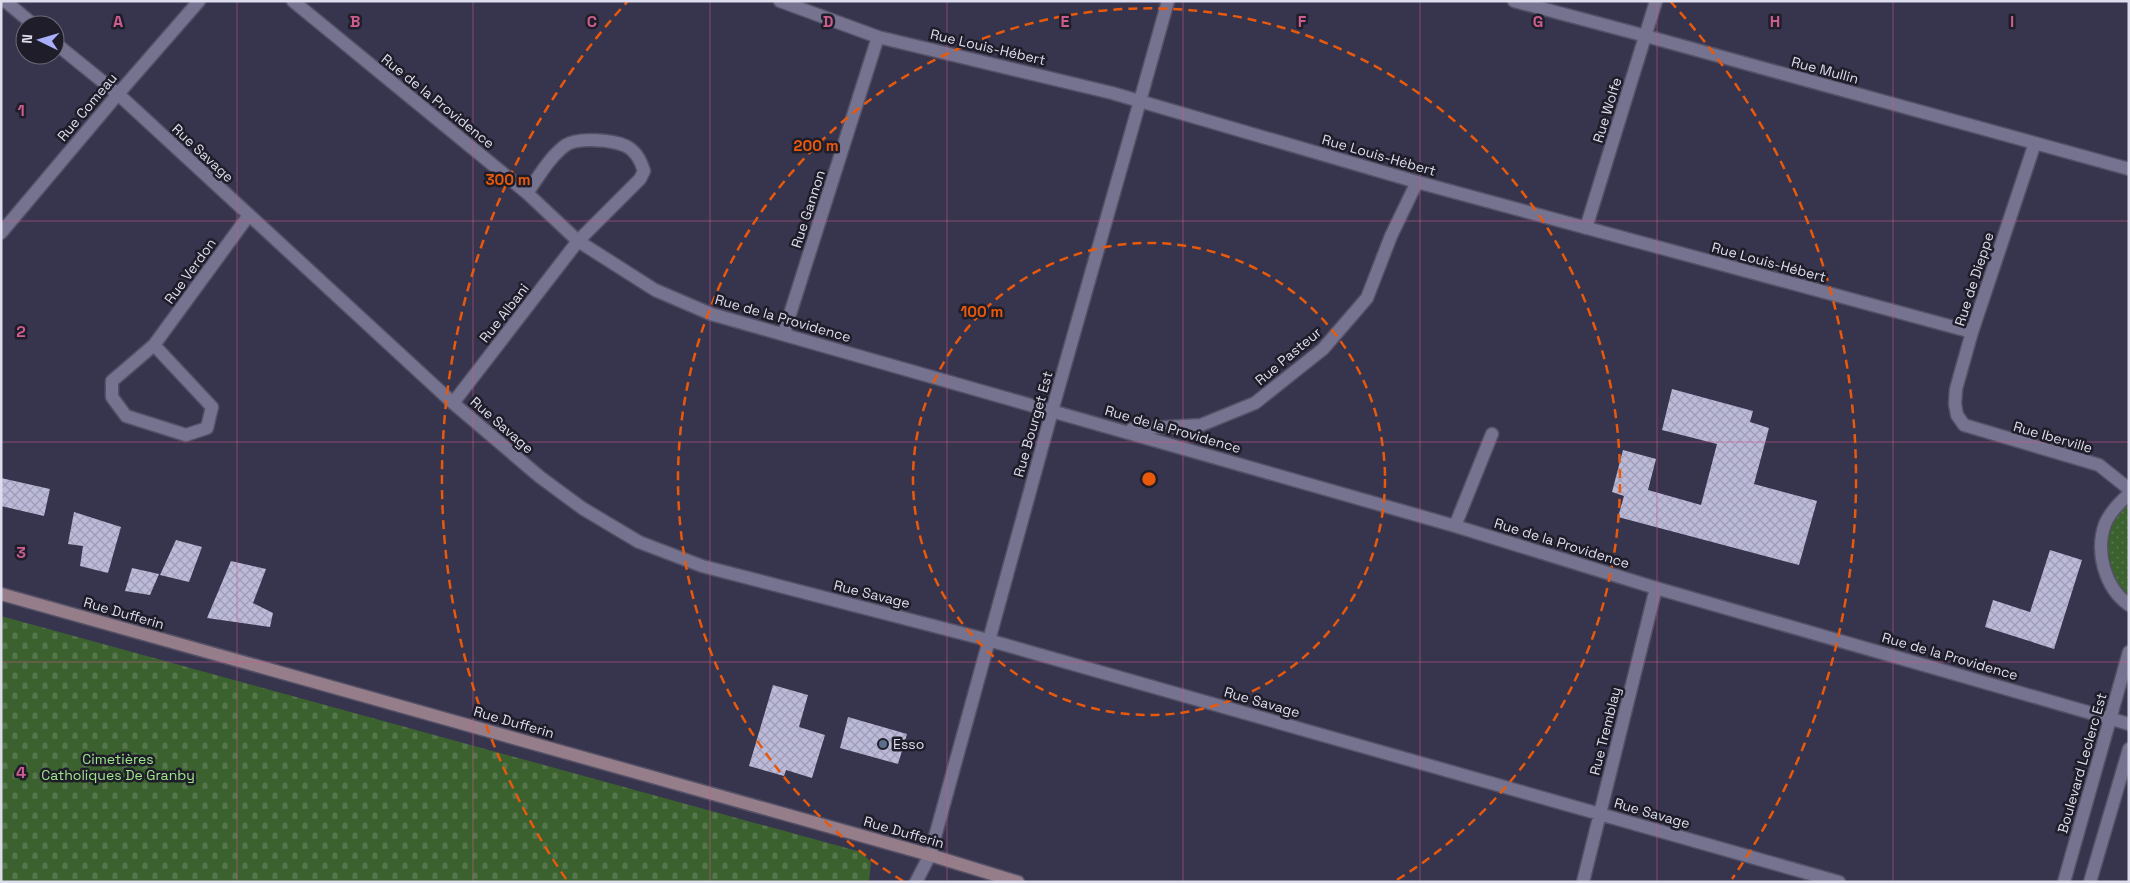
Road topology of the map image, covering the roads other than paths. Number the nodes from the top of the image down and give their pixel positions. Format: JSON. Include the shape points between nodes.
{"nodes":[{"id":1,"x":5,"y":1,"type":"edge"},
{"id":2,"x":199,"y":1,"type":"edge"},
{"id":3,"x":293,"y":1,"type":"edge"},
{"id":4,"x":780,"y":1,"type":"edge"},
{"id":5,"x":1168,"y":1,"type":"edge"},
{"id":6,"x":1514,"y":1,"type":"edge"},
{"id":7,"x":1656,"y":1,"type":"edge"},
{"id":8,"x":22,"y":15,"type":"edge"},
{"id":9,"x":878,"y":36,"type":"junction"},
{"id":10,"x":1646,"y":36,"type":"junction"},
{"id":11,"x":65,"y":51,"type":"edge"},
{"id":12,"x":118,"y":94,"type":"junction"},
{"id":13,"x":1140,"y":101,"type":"junction"},
{"id":14,"x":2035,"y":143,"type":"junction"},
{"id":15,"x":2129,"y":169,"type":"edge"},
{"id":16,"x":1417,"y":182,"type":"junction"},
{"id":17,"x":527,"y":193,"type":"junction"},
{"id":18,"x":249,"y":215,"type":"junction"},
{"id":19,"x":1586,"y":228,"type":"junction"},
{"id":20,"x":1,"y":233,"type":"edge"},
{"id":21,"x":578,"y":241,"type":"junction"},
{"id":22,"x":1972,"y":332,"type":"junction"},
{"id":23,"x":784,"y":333,"type":"junction"},
{"id":24,"x":154,"y":345,"type":"junction"},
{"id":25,"x":453,"y":403,"type":"junction"},
{"id":26,"x":1052,"y":410,"type":"junction"},
{"id":27,"x":1964,"y":425,"type":"joint"},
{"id":28,"x":1121,"y":430,"type":"junction"},
{"id":29,"x":1492,"y":434,"type":"dead end"},
{"id":30,"x":2129,"y":489,"type":"edge"},
{"id":31,"x":2129,"y":494,"type":"edge"},
{"id":32,"x":1455,"y":526,"type":"junction"},
{"id":33,"x":1656,"y":588,"type":"junction"},
{"id":34,"x":1,"y":594,"type":"edge"},
{"id":35,"x":2129,"y":605,"type":"edge"},
{"id":36,"x":988,"y":640,"type":"junction"},
{"id":37,"x":2129,"y":652,"type":"edge"},
{"id":38,"x":2111,"y":718,"type":"junction"},
{"id":39,"x":2129,"y":724,"type":"edge"},
{"id":40,"x":2129,"y":749,"type":"edge"},
{"id":41,"x":1600,"y":814,"type":"junction"},
{"id":42,"x":930,"y":855,"type":"junction"},
{"id":43,"x":916,"y":882,"type":"edge"},
{"id":44,"x":1018,"y":882,"type":"edge"},
{"id":45,"x":1583,"y":882,"type":"edge"},
{"id":46,"x":1839,"y":882,"type":"edge"},
{"id":47,"x":2064,"y":882,"type":"edge"},
{"id":48,"x":2090,"y":882,"type":"edge"}],
"edges":[{"from":1,"to":8,"type":"street"},
{"from":2,"to":12,"type":"street","name":"Rue Comeau"},
{"from":3,"to":17,"type":"street","name":"Rue de la Providence"},
{"from":4,"to":9,"type":"street","name":"Rue Louis-Hébert"},
{"from":5,"to":13,"type":"street","name":"Rue Bourget Est"},
{"from":6,"to":10,"type":"street","name":"Rue Mullin"},
{"from":7,"to":10,"type":"street","name":"Rue Wolfe"},
{"from":9,"to":13,"type":"street","name":"Rue Louis-Hébert"},
{"from":9,"to":23,"type":"street","name":"Rue Gannon"},
{"from":10,"to":14,"type":"street","name":"Rue Mullin"},
{"from":10,"to":19,"type":"street","name":"Rue Wolfe"},
{"from":11,"to":12,"type":"street","name":"Rue Savage"},
{"from":12,"to":18,"type":"street","name":"Rue Savage"},
{"from":12,"to":20,"type":"street","name":"Rue Comeau"},
{"from":13,"to":16,"type":"street","name":"Rue Louis-Hébert"},
{"from":13,"to":26,"type":"street","name":"Rue Bourget Est"},
{"from":14,"to":15,"type":"street","name":"Rue Mullin"},
{"from":14,"to":22,"type":"street","name":"Rue de Dieppe"},
{"from":16,"to":19,"type":"street","name":"Rue Louis-Hébert"},
{"from":16,"to":28,"type":"street","name":"Rue Pasteur","via":[[1367,298],[1323,349],[1255,403],[1201,425]]},
{"from":17,"to":21,"type":"street","name":"Rue de la Providence"},
{"from":17,"to":21,"type":"street","name":"Rue Albani","via":[[560,150],[576,140],[626,146],[636,154],[644,171],[640,179]]},
{"from":18,"to":24,"type":"street","name":"Rue Verdon"},
{"from":18,"to":25,"type":"street","name":"Rue Savage"},
{"from":19,"to":22,"type":"street","name":"Rue Louis-Hébert"},
{"from":21,"to":23,"type":"street","name":"Rue de la Providence","via":[[655,290],[711,314]]},
{"from":21,"to":25,"type":"street","name":"Rue Albani"},
{"from":22,"to":27,"type":"street","name":"Rue de Dieppe","via":[[1956,389],[1957,415]]},
{"from":23,"to":26,"type":"street","name":"Rue de la Providence"},
{"from":24,"to":24,"type":"street","name":"Rue Verdon","via":[[212,407],[207,428],[186,435],[126,416],[112,397],[112,381]]},
{"from":25,"to":36,"type":"street","name":"Rue Savage","via":[[540,478],[639,542],[702,566]]},
{"from":26,"to":28,"type":"street","name":"Rue de la Providence"},
{"from":26,"to":36,"type":"street","name":"Rue Bourget Est"},
{"from":27,"to":30,"type":"street","name":"Rue Iberville","via":[[2099,466]]},
{"from":28,"to":32,"type":"street","name":"Rue de la Providence"},
{"from":29,"to":32,"type":"street"},
{"from":31,"to":35,"type":"street","via":[[2115,507],[2105,525],[2101,545],[2107,578]]},
{"from":32,"to":33,"type":"street","name":"Rue de la Providence"},
{"from":33,"to":38,"type":"street","name":"Rue de la Providence"},
{"from":33,"to":41,"type":"street","name":"Rue Tremblay"},
{"from":34,"to":42,"type":"main road","name":"Rue Dufferin"},
{"from":36,"to":41,"type":"street","name":"Rue Savage"},
{"from":36,"to":42,"type":"street","name":"Rue Bourget Est"},
{"from":37,"to":38,"type":"street","name":"Boulevard Leclerc Est"},
{"from":38,"to":39,"type":"street","name":"Rue de la Providence"},
{"from":38,"to":47,"type":"street","name":"Boulevard Leclerc Est"},
{"from":40,"to":48,"type":"street"},
{"from":41,"to":45,"type":"street","name":"Rue Tremblay"},
{"from":41,"to":46,"type":"street","name":"Rue Savage"},
{"from":42,"to":43,"type":"street","name":"Rue Bourget Est"},
{"from":42,"to":44,"type":"main road","name":"Rue Dufferin"}]}
